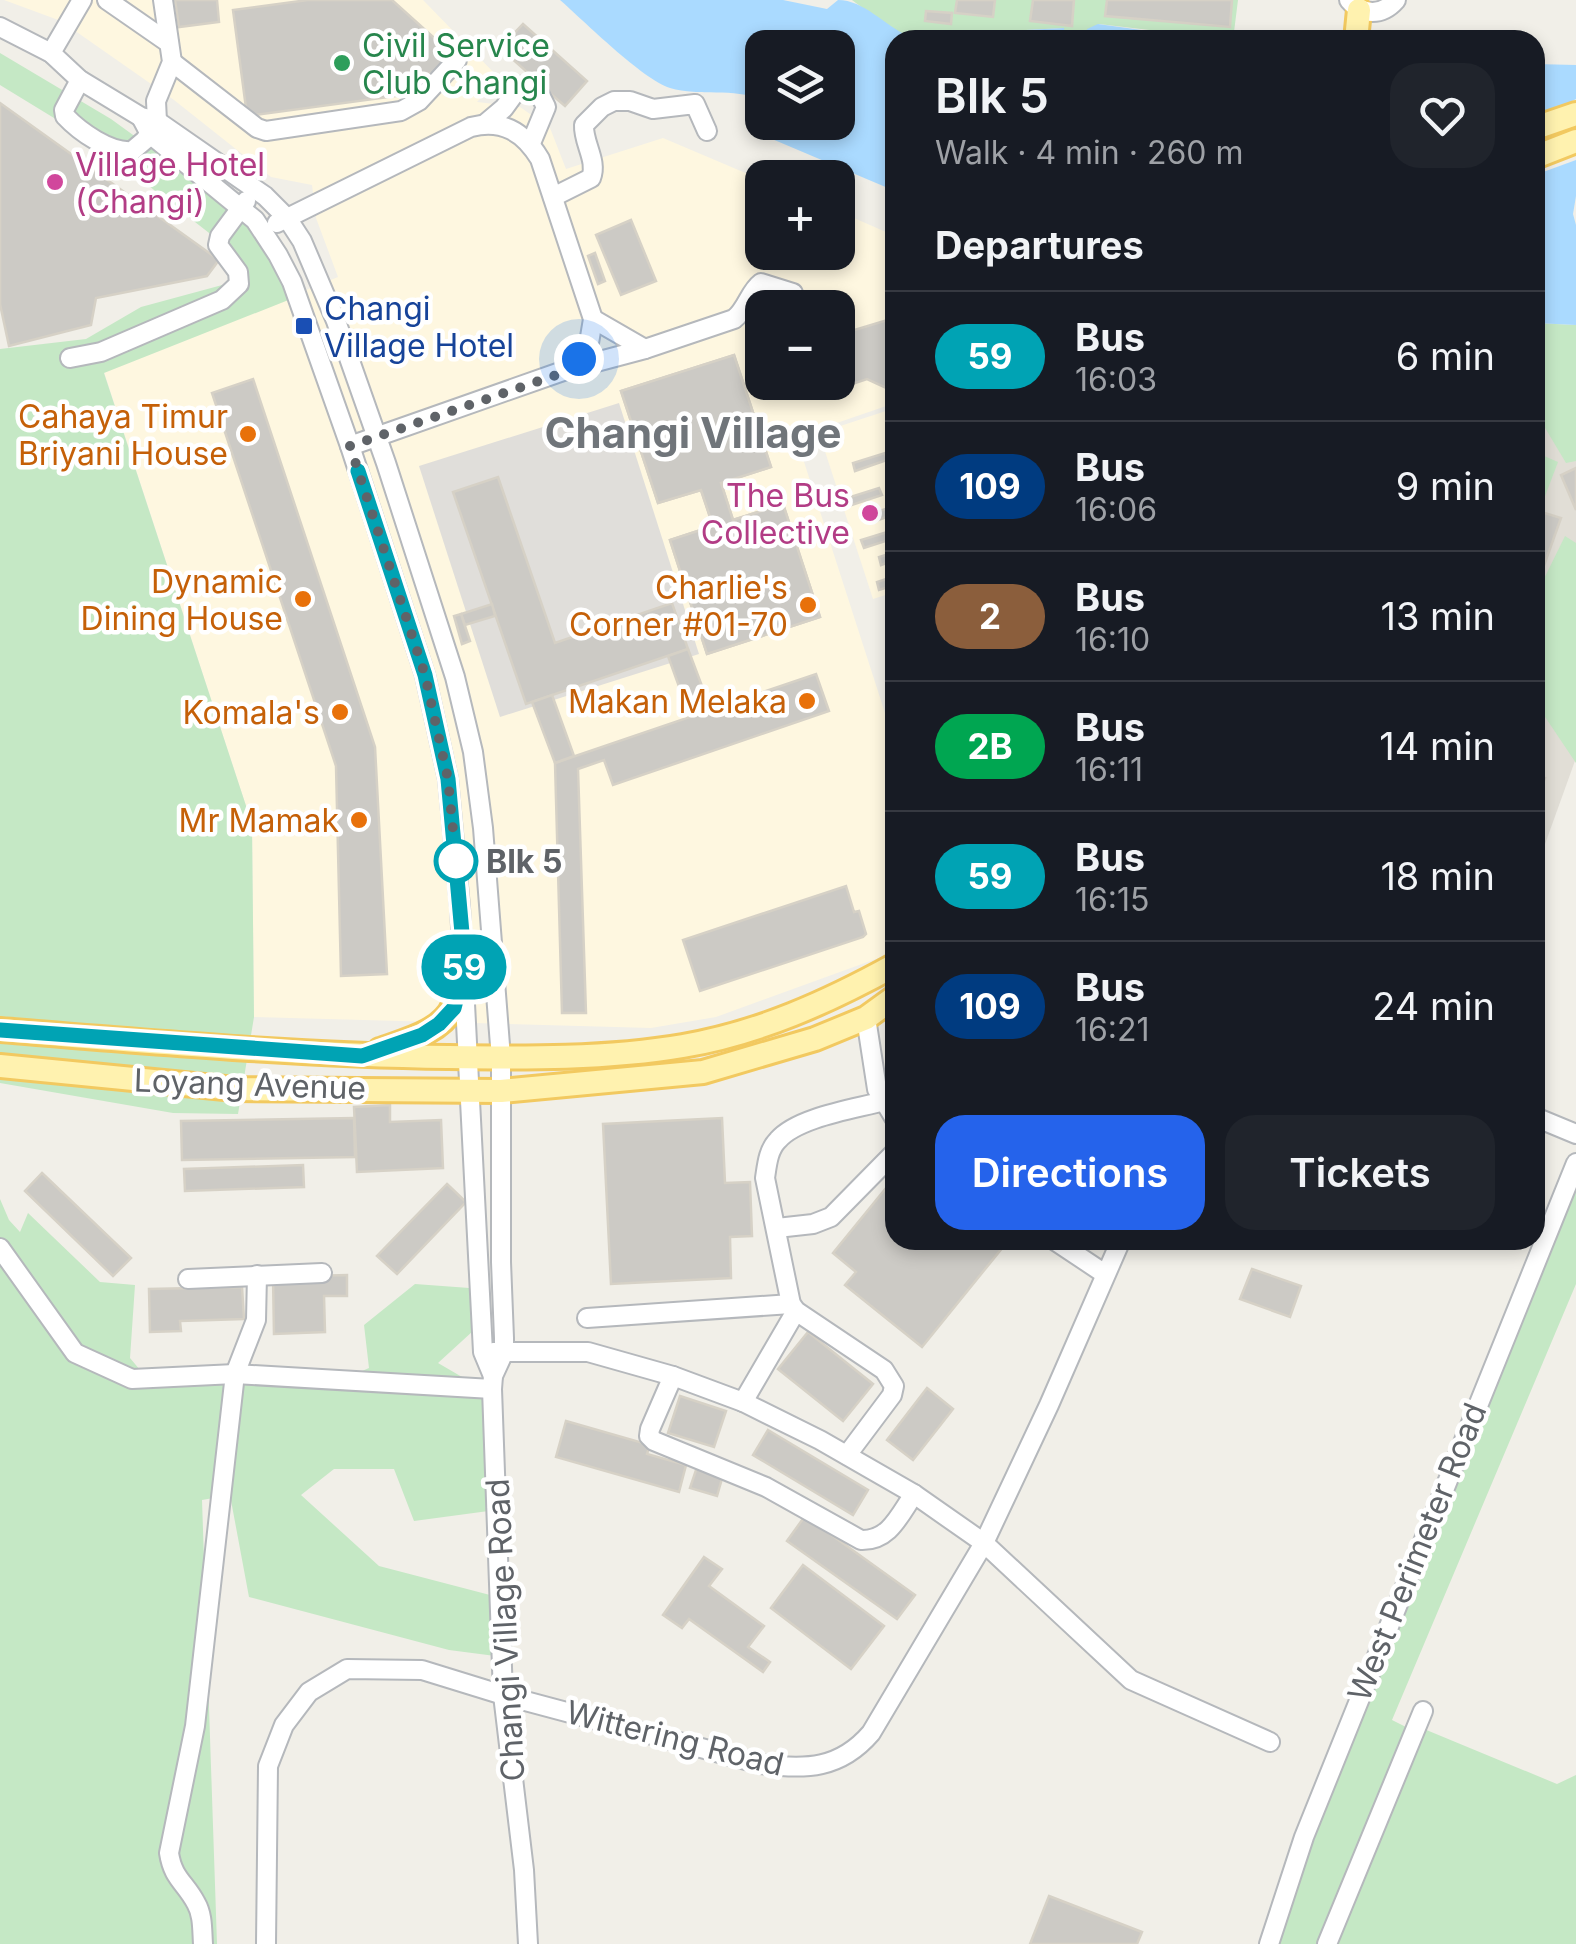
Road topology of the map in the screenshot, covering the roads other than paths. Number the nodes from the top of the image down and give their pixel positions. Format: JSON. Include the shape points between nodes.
{"nodes":[{"id":1,"x":82,"y":0,"type":"edge"},
{"id":2,"x":107,"y":0,"type":"edge"},
{"id":3,"x":164,"y":0,"type":"edge"},
{"id":4,"x":1396,"y":0,"type":"edge"},
{"id":5,"x":1354,"y":5,"type":"edge"},
{"id":6,"x":0,"y":27,"type":"edge"},
{"id":7,"x":1355,"y":30,"type":"edge"},
{"id":8,"x":170,"y":52,"type":"junction"},
{"id":9,"x":51,"y":54,"type":"junction"},
{"id":10,"x":457,"y":60,"type":"dead end"},
{"id":11,"x":80,"y":80,"type":"junction"},
{"id":12,"x":1576,"y":114,"type":"edge"},
{"id":13,"x":149,"y":124,"type":"junction"},
{"id":14,"x":485,"y":124,"type":"junction"},
{"id":15,"x":1545,"y":125,"type":"edge"},
{"id":16,"x":707,"y":131,"type":"dead end"},
{"id":17,"x":1576,"y":140,"type":"edge"},
{"id":18,"x":531,"y":143,"type":"junction"},
{"id":19,"x":1545,"y":153,"type":"edge"},
{"id":20,"x":254,"y":188,"type":"junction"},
{"id":21,"x":553,"y":198,"type":"junction"},
{"id":22,"x":241,"y":208,"type":"junction"},
{"id":23,"x":288,"y":218,"type":"junction"},
{"id":24,"x":264,"y":229,"type":"junction"},
{"id":25,"x":755,"y":290,"type":"edge"},
{"id":26,"x":785,"y":290,"type":"edge"},
{"id":27,"x":745,"y":309,"type":"edge"},
{"id":28,"x":594,"y":319,"type":"junction"},
{"id":29,"x":645,"y":349,"type":"junction"},
{"id":30,"x":70,"y":358,"type":"dead end"},
{"id":31,"x":571,"y":370,"type":"junction"},
{"id":32,"x":377,"y":437,"type":"junction"},
{"id":33,"x":350,"y":446,"type":"junction"},
{"id":34,"x":465,"y":966,"type":"junction"},
{"id":35,"x":885,"y":970,"type":"edge"},
{"id":36,"x":885,"y":1004,"type":"edge"},
{"id":37,"x":866,"y":1018,"type":"junction"},
{"id":38,"x":0,"y":1030,"type":"edge"},
{"id":39,"x":362,"y":1056,"type":"junction"},
{"id":40,"x":468,"y":1058,"type":"junction"},
{"id":41,"x":501,"y":1058,"type":"junction"},
{"id":42,"x":0,"y":1066,"type":"edge"},
{"id":43,"x":501,"y":1091,"type":"junction"},
{"id":44,"x":469,"y":1093,"type":"junction"},
{"id":45,"x":884,"y":1100,"type":"joint"},
{"id":46,"x":1545,"y":1121,"type":"edge"},
{"id":47,"x":1576,"y":1134,"type":"edge"},
{"id":48,"x":885,"y":1162,"type":"edge"},
{"id":49,"x":1576,"y":1163,"type":"edge"},
{"id":50,"x":777,"y":1228,"type":"junction"},
{"id":51,"x":1545,"y":1240,"type":"edge"},
{"id":52,"x":0,"y":1248,"type":"edge"},
{"id":53,"x":1069,"y":1250,"type":"edge"},
{"id":54,"x":1116,"y":1250,"type":"edge"},
{"id":55,"x":1541,"y":1250,"type":"edge"},
{"id":56,"x":322,"y":1273,"type":"dead end"},
{"id":57,"x":1105,"y":1274,"type":"junction"},
{"id":58,"x":258,"y":1275,"type":"junction"},
{"id":59,"x":188,"y":1278,"type":"dead end"},
{"id":60,"x":794,"y":1307,"type":"junction"},
{"id":61,"x":587,"y":1318,"type":"dead end"},
{"id":62,"x":483,"y":1352,"type":"junction"},
{"id":63,"x":504,"y":1352,"type":"junction"},
{"id":64,"x":235,"y":1374,"type":"junction"},
{"id":65,"x":673,"y":1376,"type":"junction"},
{"id":66,"x":493,"y":1382,"type":"junction"},
{"id":67,"x":744,"y":1402,"type":"junction"},
{"id":68,"x":848,"y":1455,"type":"junction"},
{"id":69,"x":914,"y":1494,"type":"junction"},
{"id":70,"x":984,"y":1543,"type":"junction"},
{"id":71,"x":502,"y":1695,"type":"junction"},
{"id":72,"x":1423,"y":1711,"type":"dead end"},
{"id":73,"x":1270,"y":1742,"type":"dead end"},
{"id":74,"x":204,"y":1944,"type":"edge"},
{"id":75,"x":266,"y":1944,"type":"edge"},
{"id":76,"x":528,"y":1944,"type":"edge"},
{"id":77,"x":1269,"y":1944,"type":"edge"},
{"id":78,"x":1327,"y":1944,"type":"edge"}],
"edges":[{"from":1,"to":9,"type":"street"},
{"from":2,"to":8,"type":"street"},
{"from":3,"to":8,"type":"street"},
{"from":4,"to":5,"type":"street","via":[[1378,12]]},
{"from":5,"to":7,"type":"main road"},
{"from":6,"to":9,"type":"street"},
{"from":8,"to":10,"type":"street","via":[[266,131],[289,119],[401,112]]},
{"from":8,"to":13,"type":"street"},
{"from":9,"to":11,"type":"street"},
{"from":11,"to":13,"type":"street"},
{"from":11,"to":13,"type":"street","via":[[64,110],[70,122],[106,145],[128,152]]},
{"from":12,"to":15,"type":"main road"},
{"from":13,"to":20,"type":"street"},
{"from":13,"to":22,"type":"street","name":"Changi Village Road"},
{"from":14,"to":18,"type":"street","via":[[518,131]]},
{"from":14,"to":18,"type":"street","via":[[520,86],[534,90],[546,106]]},
{"from":14,"to":23,"type":"street"},
{"from":16,"to":21,"type":"street","via":[[695,104],[602,107],[584,124],[591,178]]},
{"from":17,"to":19,"type":"main road"},
{"from":18,"to":21,"type":"street"},
{"from":20,"to":22,"type":"street"},
{"from":20,"to":23,"type":"street"},
{"from":21,"to":28,"type":"street"},
{"from":22,"to":24,"type":"street","name":"Changi Village Road"},
{"from":22,"to":30,"type":"street","via":[[220,236],[218,246],[239,284],[222,300],[101,352]]},
{"from":23,"to":24,"type":"street"},
{"from":23,"to":32,"type":"street","name":"Changi Village Road","via":[[317,272]]},
{"from":24,"to":33,"type":"street","name":"Changi Village Road","via":[[292,282]]},
{"from":25,"to":26,"type":"street","via":[[768,284]]},
{"from":27,"to":29,"type":"street","via":[[734,319]]},
{"from":28,"to":29,"type":"street"},
{"from":28,"to":31,"type":"street"},
{"from":29,"to":31,"type":"street"},
{"from":31,"to":32,"type":"street"},
{"from":32,"to":33,"type":"street"},
{"from":32,"to":41,"type":"street","name":"Changi Village Road","via":[[473,752]]},
{"from":33,"to":34,"type":"street","name":"Changi Village Road","via":[[438,730]]},
{"from":34,"to":39,"type":"main road","via":[[454,1008],[439,1024]]},
{"from":34,"to":40,"type":"street","name":"Changi Village Road"},
{"from":35,"to":41,"type":"main road","name":"Loyang Avenue","via":[[810,1009],[696,1043]]},
{"from":36,"to":37,"type":"main road","name":"Loyang Avenue"},
{"from":37,"to":43,"type":"main road","name":"Loyang Avenue","via":[[703,1072]]},
{"from":37,"to":45,"type":"street"},
{"from":38,"to":39,"type":"main road","name":"Loyang Avenue"},
{"from":39,"to":40,"type":"main road","name":"Loyang Avenue"},
{"from":40,"to":41,"type":"main road","name":"Loyang Avenue"},
{"from":40,"to":44,"type":"street","name":"Changi Village Road"},
{"from":41,"to":43,"type":"street","name":"Changi Village Road"},
{"from":42,"to":44,"type":"main road","name":"Loyang Avenue","via":[[236,1089]]},
{"from":43,"to":44,"type":"main road","name":"Loyang Avenue"},
{"from":43,"to":63,"type":"street","name":"Changi Village Road"},
{"from":44,"to":62,"type":"street","name":"Changi Village Road"},
{"from":45,"to":50,"type":"street","via":[[796,1126],[776,1140],[765,1178]]},
{"from":46,"to":47,"type":"street"},
{"from":48,"to":50,"type":"street","via":[[831,1217]]},
{"from":49,"to":51,"type":"street","name":"West Perimeter Road"},
{"from":50,"to":60,"type":"street"},
{"from":52,"to":64,"type":"street","via":[[75,1353],[132,1379]]},
{"from":53,"to":57,"type":"street"},
{"from":54,"to":57,"type":"street","name":"Wittering Road"},
{"from":55,"to":77,"type":"street","name":"West Perimeter Road","via":[[1304,1837]]},
{"from":56,"to":58,"type":"street"},
{"from":57,"to":70,"type":"street","name":"Wittering Road"},
{"from":58,"to":59,"type":"street"},
{"from":58,"to":64,"type":"street","via":[[256,1320]]},
{"from":60,"to":61,"type":"street"},
{"from":60,"to":67,"type":"street"},
{"from":60,"to":68,"type":"street","via":[[884,1370],[894,1386]]},
{"from":62,"to":63,"type":"street"},
{"from":62,"to":66,"type":"street","name":"Changi Village Road"},
{"from":63,"to":65,"type":"street","via":[[588,1352]]},
{"from":63,"to":66,"type":"street","name":"Changi Village Road"},
{"from":64,"to":66,"type":"street"},
{"from":64,"to":74,"type":"street","via":[[194,1726],[169,1852],[172,1871],[201,1913]]},
{"from":65,"to":67,"type":"street"},
{"from":65,"to":69,"type":"street","via":[[650,1429],[654,1441],[766,1487],[860,1540],[887,1533]]},
{"from":66,"to":71,"type":"street","name":"Changi Village Road"},
{"from":67,"to":68,"type":"street"},
{"from":68,"to":69,"type":"street"},
{"from":69,"to":70,"type":"street"},
{"from":70,"to":71,"type":"street","name":"Wittering Road","via":[[872,1733],[833,1763],[762,1764]]},
{"from":70,"to":73,"type":"street","via":[[1130,1680]]},
{"from":71,"to":75,"type":"street","name":"Wittering Road","via":[[422,1670],[347,1669],[309,1692],[284,1725],[268,1766]]},
{"from":71,"to":76,"type":"street","name":"Changi Village Road"},
{"from":72,"to":78,"type":"street"}]}
